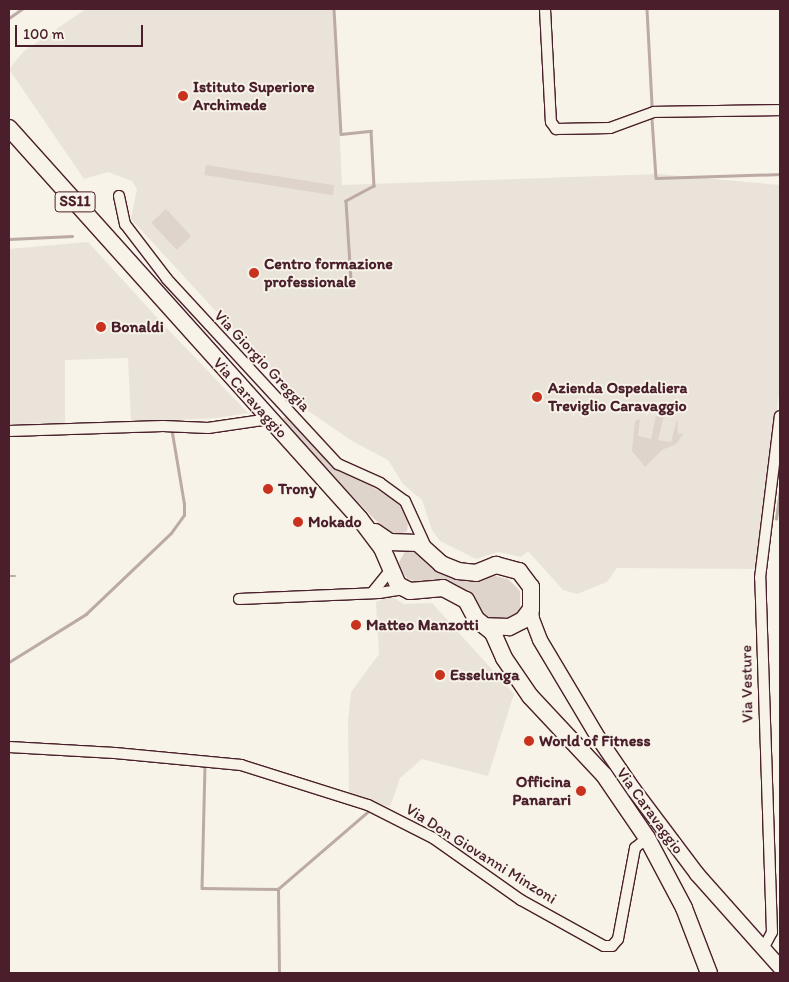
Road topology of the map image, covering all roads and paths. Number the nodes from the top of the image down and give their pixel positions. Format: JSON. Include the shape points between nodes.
{"nodes":[{"id":1,"x":545,"y":9,"type":"edge"},
{"id":2,"x":780,"y":110,"type":"edge"},
{"id":3,"x":9,"y":128,"type":"edge"},
{"id":4,"x":119,"y":196,"type":"dead end"},
{"id":5,"x":261,"y":416,"type":"junction"},
{"id":6,"x":780,"y":416,"type":"edge"},
{"id":7,"x":9,"y":431,"type":"edge"},
{"id":8,"x":414,"y":516,"type":"junction"},
{"id":9,"x":360,"y":519,"type":"junction"},
{"id":10,"x":405,"y":542,"type":"junction"},
{"id":11,"x":426,"y":547,"type":"junction"},
{"id":12,"x":390,"y":567,"type":"junction"},
{"id":13,"x":405,"y":589,"type":"junction"},
{"id":14,"x":372,"y":593,"type":"junction"},
{"id":15,"x":239,"y":599,"type":"dead end"},
{"id":16,"x":532,"y":606,"type":"junction"},
{"id":17,"x":516,"y":624,"type":"junction"},
{"id":18,"x":486,"y":626,"type":"junction"},
{"id":19,"x":540,"y":640,"type":"junction"},
{"id":20,"x":513,"y":673,"type":"junction"},
{"id":21,"x":9,"y":747,"type":"edge"},
{"id":22,"x":648,"y":838,"type":"junction"},
{"id":23,"x":763,"y":949,"type":"junction"},
{"id":24,"x":780,"y":967,"type":"edge"},
{"id":25,"x":709,"y":973,"type":"edge"}],
"edges":[{"from":1,"to":2,"type":"street","via":[[551,122],[556,129],[610,128],[654,112]]},
{"from":3,"to":5,"type":"main road","name":"Via Caravaggio","number":"SS11","via":[[141,275]]},
{"from":4,"to":8,"type":"street","name":"Via Giorgio Greggia","via":[[125,224],[154,263],[310,436],[338,464],[398,495]]},
{"from":5,"to":7,"type":"street","via":[[208,428],[163,426]]},
{"from":5,"to":9,"type":"main road","name":"Via Caravaggio"},
{"from":6,"to":23,"type":"street","name":"Via Vesture","via":[[760,578],[772,932]]},
{"from":8,"to":10,"type":"street"},
{"from":8,"to":11,"type":"street","name":"Via Giorgio Greggia"},
{"from":9,"to":10,"type":"main road","name":"Via Caravaggio","via":[[384,540]]},
{"from":9,"to":12,"type":"main road","name":"Via Caravaggio"},
{"from":10,"to":11,"type":"main road","name":"Via Caravaggio"},
{"from":10,"to":12,"type":"main road","via":[[393,552]]},
{"from":11,"to":16,"type":"main road","name":"Via Caravaggio","via":[[441,564],[458,571],[476,573],[496,565],[514,568],[531,587]]},
{"from":12,"to":13,"type":"main road","name":"Via Caravaggio","via":[[398,585]]},
{"from":12,"to":14,"type":"street"},
{"from":13,"to":14,"type":"street","name":"Via Caravaggio"},
{"from":13,"to":18,"type":"main road","name":"Via Caravaggio","via":[[418,591],[434,587],[461,595],[473,615]]},
{"from":14,"to":15,"type":"street","name":"Via Caravaggio"},
{"from":16,"to":17,"type":"main road","name":"Via Caravaggio"},
{"from":16,"to":19,"type":"street","name":"Via Caravaggio","via":[[532,622]]},
{"from":17,"to":18,"type":"main road","via":[[505,628]]},
{"from":17,"to":19,"type":"street","name":"Via Caravaggio","via":[[526,626]]},
{"from":17,"to":20,"type":"main road","name":"Via Caravaggio","via":[[507,643]]},
{"from":18,"to":20,"type":"main road","name":"Via Caravaggio","via":[[496,638]]},
{"from":19,"to":23,"type":"street","name":"Via Caravaggio","via":[[599,740],[634,790],[697,874]]},
{"from":20,"to":22,"type":"main road","name":"Via Caravaggio","via":[[530,696],[604,775]]},
{"from":21,"to":22,"type":"street","name":"Via Don Giovanni Minzoni","via":[[241,765],[368,805],[433,838],[521,900],[604,946],[612,946],[618,939],[635,848]]},
{"from":22,"to":25,"type":"main road","name":"Via Caravaggio","via":[[684,908]]},
{"from":23,"to":24,"type":"street","name":"Via Caravaggio"}]}
